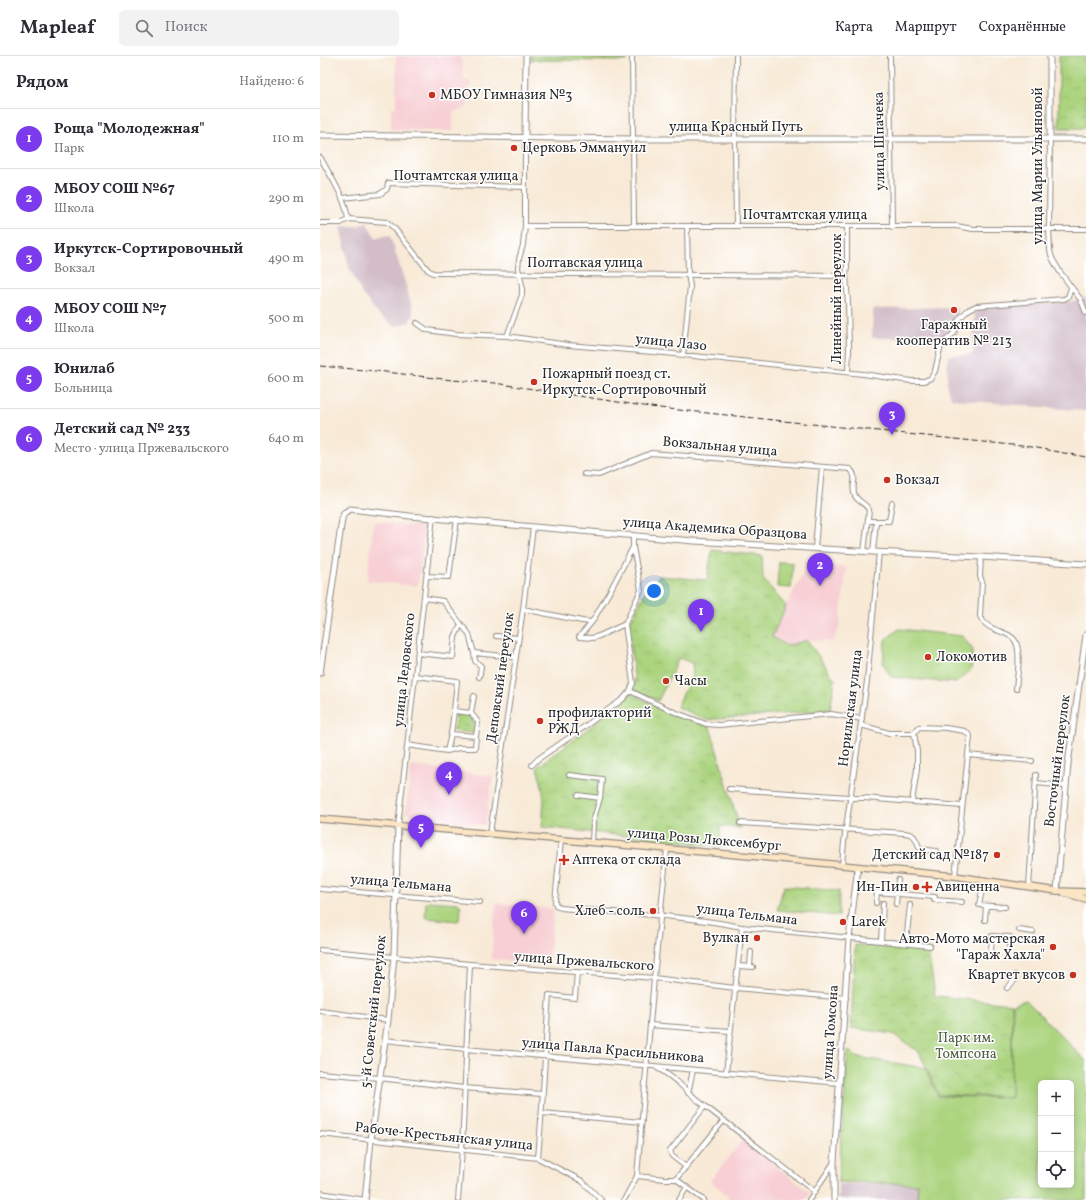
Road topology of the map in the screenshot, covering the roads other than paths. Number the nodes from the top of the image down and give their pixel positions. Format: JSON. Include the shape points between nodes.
{"nodes":[{"id":1,"x":526,"y":56,"type":"edge"},
{"id":2,"x":632,"y":56,"type":"edge"},
{"id":3,"x":736,"y":56,"type":"edge"},
{"id":4,"x":890,"y":56,"type":"edge"},
{"id":5,"x":1050,"y":56,"type":"edge"},
{"id":6,"x":320,"y":135,"type":"edge"},
{"id":7,"x":525,"y":138,"type":"junction"},
{"id":8,"x":633,"y":139,"type":"junction"},
{"id":9,"x":735,"y":139,"type":"junction"},
{"id":10,"x":890,"y":139,"type":"junction"},
{"id":11,"x":1050,"y":139,"type":"junction"},
{"id":12,"x":1086,"y":139,"type":"edge"},
{"id":13,"x":320,"y":157,"type":"edge"},
{"id":14,"x":525,"y":187,"type":"junction"},
{"id":15,"x":342,"y":198,"type":"junction"},
{"id":16,"x":348,"y":220,"type":"junction"},
{"id":17,"x":320,"y":223,"type":"edge"},
{"id":18,"x":634,"y":225,"type":"junction"},
{"id":19,"x":525,"y":226,"type":"junction"},
{"id":20,"x":687,"y":226,"type":"junction"},
{"id":21,"x":736,"y":226,"type":"junction"},
{"id":22,"x":847,"y":226,"type":"junction"},
{"id":23,"x":892,"y":227,"type":"junction"},
{"id":24,"x":1049,"y":228,"type":"junction"},
{"id":25,"x":1086,"y":228,"type":"edge"},
{"id":26,"x":519,"y":273,"type":"junction"},
{"id":27,"x":688,"y":274,"type":"junction"},
{"id":28,"x":846,"y":276,"type":"junction"},
{"id":29,"x":1072,"y":288,"type":"junction"},
{"id":30,"x":1086,"y":313,"type":"edge"},
{"id":31,"x":417,"y":323,"type":"dead end"},
{"id":32,"x":507,"y":336,"type":"junction"},
{"id":33,"x":683,"y":356,"type":"junction"},
{"id":34,"x":848,"y":372,"type":"junction"},
{"id":35,"x":822,"y":467,"type":"junction"},
{"id":36,"x":584,"y":474,"type":"dead end"},
{"id":37,"x":892,"y":503,"type":"dead end"},
{"id":38,"x":433,"y":517,"type":"junction"},
{"id":39,"x":457,"y":519,"type":"junction"},
{"id":40,"x":868,"y":521,"type":"junction"},
{"id":41,"x":876,"y":522,"type":"junction"},
{"id":42,"x":534,"y":527,"type":"junction"},
{"id":43,"x":633,"y":535,"type":"junction"},
{"id":44,"x":633,"y":547,"type":"junction"},
{"id":45,"x":815,"y":548,"type":"junction"},
{"id":46,"x":864,"y":552,"type":"junction"},
{"id":47,"x":876,"y":552,"type":"junction"},
{"id":48,"x":981,"y":557,"type":"junction"},
{"id":49,"x":1086,"y":564,"type":"edge"},
{"id":50,"x":427,"y":576,"type":"junction"},
{"id":51,"x":424,"y":598,"type":"junction"},
{"id":52,"x":523,"y":609,"type":"junction"},
{"id":53,"x":592,"y":622,"type":"junction"},
{"id":54,"x":461,"y":624,"type":"junction"},
{"id":55,"x":625,"y":624,"type":"junction"},
{"id":56,"x":1086,"y":635,"type":"edge"},
{"id":57,"x":496,"y":636,"type":"dead end"},
{"id":58,"x":518,"y":638,"type":"junction"},
{"id":59,"x":418,"y":653,"type":"junction"},
{"id":60,"x":474,"y":653,"type":"junction"},
{"id":61,"x":515,"y":657,"type":"junction"},
{"id":62,"x":320,"y":673,"type":"edge"},
{"id":63,"x":415,"y":676,"type":"junction"},
{"id":64,"x":478,"y":677,"type":"dead end"},
{"id":65,"x":1016,"y":689,"type":"dead end"},
{"id":66,"x":630,"y":691,"type":"junction"},
{"id":67,"x":474,"y":696,"type":"dead end"},
{"id":68,"x":454,"y":711,"type":"junction"},
{"id":69,"x":471,"y":713,"type":"junction"},
{"id":70,"x":862,"y":719,"type":"junction"},
{"id":71,"x":861,"y":725,"type":"junction"},
{"id":72,"x":914,"y":733,"type":"junction"},
{"id":73,"x":451,"y":734,"type":"junction"},
{"id":74,"x":476,"y":736,"type":"junction"},
{"id":75,"x":408,"y":745,"type":"junction"},
{"id":76,"x":447,"y":751,"type":"junction"},
{"id":77,"x":968,"y":755,"type":"junction"},
{"id":78,"x":1032,"y":761,"type":"dead end"},
{"id":79,"x":532,"y":765,"type":"dead end"},
{"id":80,"x":569,"y":775,"type":"dead end"},
{"id":81,"x":1036,"y":775,"type":"dead end"},
{"id":82,"x":1036,"y":783,"type":"junction"},
{"id":83,"x":1066,"y":786,"type":"junction"},
{"id":84,"x":729,"y":789,"type":"dead end"},
{"id":85,"x":578,"y":795,"type":"dead end"},
{"id":86,"x":850,"y":797,"type":"junction"},
{"id":87,"x":600,"y":798,"type":"junction"},
{"id":88,"x":912,"y":802,"type":"junction"},
{"id":89,"x":962,"y":806,"type":"junction"},
{"id":90,"x":320,"y":819,"type":"edge"},
{"id":91,"x":740,"y":823,"type":"dead end"},
{"id":92,"x":398,"y":826,"type":"junction"},
{"id":93,"x":846,"y":830,"type":"junction"},
{"id":94,"x":490,"y":833,"type":"junction"},
{"id":95,"x":561,"y":840,"type":"junction"},
{"id":96,"x":592,"y":842,"type":"junction"},
{"id":97,"x":667,"y":849,"type":"junction"},
{"id":98,"x":936,"y":851,"type":"dead end"},
{"id":99,"x":842,"y":865,"type":"junction"},
{"id":100,"x":858,"y":867,"type":"junction"},
{"id":101,"x":955,"y":876,"type":"junction"},
{"id":102,"x":898,"y":880,"type":"dead end"},
{"id":103,"x":984,"y":881,"type":"junction"},
{"id":104,"x":1029,"y":887,"type":"junction"},
{"id":105,"x":320,"y":889,"type":"edge"},
{"id":106,"x":1056,"y":891,"type":"junction"},
{"id":107,"x":1086,"y":892,"type":"edge"},
{"id":108,"x":897,"y":894,"type":"junction"},
{"id":109,"x":397,"y":895,"type":"junction"},
{"id":110,"x":1086,"y":899,"type":"edge"},
{"id":111,"x":480,"y":902,"type":"dead end"},
{"id":112,"x":876,"y":902,"type":"dead end"},
{"id":113,"x":962,"y":902,"type":"dead end"},
{"id":114,"x":883,"y":903,"type":"dead end"},
{"id":115,"x":896,"y":904,"type":"dead end"},
{"id":116,"x":910,"y":905,"type":"dead end"},
{"id":117,"x":986,"y":906,"type":"junction"},
{"id":118,"x":1005,"y":907,"type":"dead end"},
{"id":119,"x":660,"y":916,"type":"junction"},
{"id":120,"x":985,"y":920,"type":"dead end"},
{"id":121,"x":742,"y":927,"type":"junction"},
{"id":122,"x":1019,"y":930,"type":"dead end"},
{"id":123,"x":1033,"y":932,"type":"dead end"},
{"id":124,"x":849,"y":938,"type":"junction"},
{"id":125,"x":881,"y":941,"type":"junction"},
{"id":126,"x":906,"y":943,"type":"junction"},
{"id":127,"x":1009,"y":945,"type":"dead end"},
{"id":128,"x":930,"y":946,"type":"dead end"},
{"id":129,"x":320,"y":950,"type":"edge"},
{"id":130,"x":991,"y":951,"type":"dead end"},
{"id":131,"x":751,"y":952,"type":"dead end"},
{"id":132,"x":394,"y":956,"type":"junction"},
{"id":133,"x":470,"y":964,"type":"junction"},
{"id":134,"x":738,"y":966,"type":"junction"},
{"id":135,"x":577,"y":972,"type":"junction"},
{"id":136,"x":1015,"y":975,"type":"dead end"},
{"id":137,"x":654,"y":978,"type":"junction"},
{"id":138,"x":735,"y":988,"type":"junction"},
{"id":139,"x":1007,"y":988,"type":"dead end"},
{"id":140,"x":846,"y":998,"type":"junction"},
{"id":141,"x":320,"y":1011,"type":"edge"},
{"id":142,"x":388,"y":1020,"type":"junction"},
{"id":143,"x":650,"y":1025,"type":"junction"},
{"id":144,"x":730,"y":1032,"type":"junction"},
{"id":145,"x":385,"y":1040,"type":"junction"},
{"id":146,"x":466,"y":1049,"type":"junction"},
{"id":147,"x":544,"y":1056,"type":"junction"},
{"id":148,"x":647,"y":1066,"type":"junction"},
{"id":149,"x":653,"y":1066,"type":"junction"},
{"id":150,"x":693,"y":1070,"type":"junction"},
{"id":151,"x":320,"y":1072,"type":"edge"},
{"id":152,"x":726,"y":1073,"type":"junction"},
{"id":153,"x":379,"y":1078,"type":"junction"},
{"id":154,"x":839,"y":1083,"type":"junction"},
{"id":155,"x":464,"y":1088,"type":"junction"},
{"id":156,"x":688,"y":1093,"type":"junction"},
{"id":157,"x":542,"y":1094,"type":"junction"},
{"id":158,"x":705,"y":1106,"type":"junction"},
{"id":159,"x":542,"y":1113,"type":"junction"},
{"id":160,"x":724,"y":1120,"type":"junction"},
{"id":161,"x":642,"y":1122,"type":"junction"},
{"id":162,"x":320,"y":1134,"type":"edge"},
{"id":163,"x":371,"y":1140,"type":"junction"},
{"id":164,"x":462,"y":1150,"type":"junction"},
{"id":165,"x":538,"y":1158,"type":"junction"},
{"id":166,"x":834,"y":1162,"type":"junction"},
{"id":167,"x":686,"y":1167,"type":"junction"},
{"id":168,"x":637,"y":1176,"type":"junction"},
{"id":169,"x":676,"y":1179,"type":"junction"},
{"id":170,"x":687,"y":1187,"type":"junction"},
{"id":171,"x":815,"y":1192,"type":"junction"},
{"id":172,"x":320,"y":1193,"type":"edge"},
{"id":173,"x":365,"y":1200,"type":"edge"},
{"id":174,"x":458,"y":1200,"type":"edge"},
{"id":175,"x":601,"y":1200,"type":"edge"},
{"id":176,"x":624,"y":1200,"type":"edge"},
{"id":177,"x":679,"y":1200,"type":"edge"},
{"id":178,"x":704,"y":1200,"type":"edge"},
{"id":179,"x":809,"y":1200,"type":"edge"},
{"id":180,"x":834,"y":1200,"type":"edge"}],
"edges":[{"from":1,"to":7,"type":"street"},
{"from":2,"to":8,"type":"street"},
{"from":3,"to":9,"type":"street"},
{"from":4,"to":10,"type":"street","name":"улица Шпачека"},
{"from":5,"to":11,"type":"street","name":"улица Марии Ульяновой"},
{"from":6,"to":7,"type":"street","name":"улица Красный Путь"},
{"from":7,"to":8,"type":"street","name":"улица Красный Путь"},
{"from":7,"to":14,"type":"street"},
{"from":8,"to":9,"type":"street","name":"улица Красный Путь"},
{"from":8,"to":18,"type":"street"},
{"from":9,"to":10,"type":"street","name":"улица Красный Путь"},
{"from":9,"to":21,"type":"street"},
{"from":10,"to":11,"type":"street","name":"улица Красный Путь"},
{"from":10,"to":23,"type":"street","name":"улица Шпачека"},
{"from":11,"to":12,"type":"street","name":"улица Красный Путь"},
{"from":11,"to":24,"type":"street","name":"улица Марии Ульяновой"},
{"from":13,"to":15,"type":"street"},
{"from":14,"to":15,"type":"street","name":"Почтамтская улица","via":[[388,184],[387,189],[380,194]]},
{"from":14,"to":19,"type":"street"},
{"from":15,"to":16,"type":"street"},
{"from":16,"to":17,"type":"street","via":[[341,223]]},
{"from":16,"to":26,"type":"street","name":"Полтавская улица","via":[[387,222],[433,273]]},
{"from":18,"to":19,"type":"street","name":"Почтамтская улица"},
{"from":18,"to":20,"type":"street","name":"Почтамтская улица"},
{"from":19,"to":26,"type":"street"},
{"from":20,"to":21,"type":"street","name":"Почтамтская улица"},
{"from":20,"to":27,"type":"street"},
{"from":21,"to":22,"type":"street","name":"Почтамтская улица"},
{"from":22,"to":23,"type":"street","name":"Почтамтская улица"},
{"from":22,"to":28,"type":"street","name":"Линейный переулок"},
{"from":23,"to":24,"type":"street","name":"Почтамтская улица"},
{"from":24,"to":25,"type":"street","name":"Почтамтская улица"},
{"from":24,"to":29,"type":"street","name":"улица Марии Ульяновой","via":[[1052,258]]},
{"from":26,"to":27,"type":"street","name":"Полтавская улица"},
{"from":26,"to":32,"type":"street","via":[[522,294]]},
{"from":27,"to":28,"type":"street","name":"Полтавская улица"},
{"from":27,"to":33,"type":"street","via":[[690,286]]},
{"from":28,"to":34,"type":"street","name":"Линейный переулок"},
{"from":29,"to":30,"type":"street","name":"улица Марии Ульяновой"},
{"from":29,"to":34,"type":"street","name":"улица Лазо","via":[[1068,297],[1064,299],[976,306],[968,310],[959,319],[954,333],[940,349],[935,372],[931,378],[924,381]]},
{"from":31,"to":32,"type":"street","name":"улица Лазо","via":[[426,330]]},
{"from":32,"to":33,"type":"street","name":"улица Лазо","via":[[568,345]]},
{"from":33,"to":34,"type":"street","name":"улица Лазо"},
{"from":35,"to":36,"type":"street","name":"Вокзальная улица","via":[[650,453],[600,475]]},
{"from":35,"to":40,"type":"street","name":"Вокзальная улица","via":[[850,469],[853,472],[854,493],[867,507]]},
{"from":35,"to":45,"type":"street"},
{"from":37,"to":41,"type":"street","via":[[889,521]]},
{"from":38,"to":39,"type":"street","name":"улица Академика Образцова"},
{"from":38,"to":50,"type":"street","name":"улица Ледовского"},
{"from":38,"to":62,"type":"street","name":"улица Академика Образцова","via":[[350,509],[344,513]]},
{"from":39,"to":42,"type":"street","name":"улица Академика Образцова"},
{"from":39,"to":50,"type":"street","via":[[449,577]]},
{"from":40,"to":41,"type":"street"},
{"from":40,"to":46,"type":"street"},
{"from":41,"to":47,"type":"street","name":"Норильская улица"},
{"from":42,"to":43,"type":"street","name":"улица Академика Образцова"},
{"from":42,"to":52,"type":"street","name":"Деповский переулок"},
{"from":43,"to":44,"type":"street"},
{"from":43,"to":45,"type":"street","name":"улица Академика Образцова"},
{"from":44,"to":53,"type":"street"},
{"from":44,"to":55,"type":"street","via":[[641,590]]},
{"from":45,"to":46,"type":"street","name":"улица Академика Образцова"},
{"from":46,"to":47,"type":"street","name":"улица Академика Образцова"},
{"from":47,"to":48,"type":"street","name":"улица Академика Образцова"},
{"from":47,"to":70,"type":"street","name":"Норильская улица"},
{"from":48,"to":49,"type":"street","name":"улица Академика Образцова"},
{"from":48,"to":65,"type":"street","via":[[980,616],[992,629],[1009,636],[1017,644],[1019,653]]},
{"from":50,"to":51,"type":"street","name":"улица Ледовского"},
{"from":51,"to":54,"type":"street","via":[[443,601]]},
{"from":51,"to":59,"type":"street","name":"улица Ледовского"},
{"from":52,"to":53,"type":"street"},
{"from":52,"to":58,"type":"street","name":"Деповский переулок"},
{"from":53,"to":55,"type":"street","via":[[579,637],[592,638]]},
{"from":54,"to":59,"type":"street","via":[[455,637],[453,657]]},
{"from":54,"to":60,"type":"street","via":[[469,634]]},
{"from":55,"to":66,"type":"street","via":[[633,683]]},
{"from":56,"to":83,"type":"street","name":"Восточный переулок"},
{"from":57,"to":58,"type":"street"},
{"from":58,"to":61,"type":"street","name":"Деповский переулок"},
{"from":59,"to":63,"type":"street","name":"улица Ледовского"},
{"from":60,"to":61,"type":"street"},
{"from":60,"to":64,"type":"street","via":[[475,661],[480,666]]},
{"from":61,"to":94,"type":"street","name":"Деповский переулок"},
{"from":63,"to":68,"type":"street","via":[[457,681]]},
{"from":63,"to":75,"type":"street","name":"улица Ледовского"},
{"from":66,"to":70,"type":"street","via":[[706,724],[831,714]]},
{"from":66,"to":79,"type":"street","via":[[624,699]]},
{"from":67,"to":69,"type":"street"},
{"from":68,"to":69,"type":"street"},
{"from":68,"to":73,"type":"street"},
{"from":69,"to":74,"type":"street","via":[[478,722]]},
{"from":70,"to":71,"type":"street","name":"Норильская улица"},
{"from":71,"to":72,"type":"street","via":[[889,733]]},
{"from":71,"to":86,"type":"street","name":"Норильская улица"},
{"from":72,"to":77,"type":"street","via":[[919,727],[965,731],[970,736]]},
{"from":72,"to":88,"type":"street","via":[[917,769]]},
{"from":73,"to":74,"type":"street"},
{"from":73,"to":76,"type":"street"},
{"from":74,"to":76,"type":"street","via":[[475,748]]},
{"from":75,"to":76,"type":"street"},
{"from":75,"to":92,"type":"street","name":"улица Ледовского"},
{"from":77,"to":78,"type":"street"},
{"from":77,"to":89,"type":"street"},
{"from":80,"to":87,"type":"street","via":[[602,779]]},
{"from":81,"to":82,"type":"street"},
{"from":82,"to":83,"type":"street"},
{"from":82,"to":104,"type":"street"},
{"from":83,"to":106,"type":"street","name":"Восточный переулок"},
{"from":84,"to":86,"type":"street"},
{"from":85,"to":87,"type":"street"},
{"from":86,"to":88,"type":"street"},
{"from":86,"to":93,"type":"street","name":"Норильская улица"},
{"from":87,"to":96,"type":"street","via":[[593,822]]},
{"from":88,"to":89,"type":"street"},
{"from":89,"to":101,"type":"street"},
{"from":90,"to":92,"type":"main road","name":"улица Розы Люксембург"},
{"from":91,"to":93,"type":"street"},
{"from":92,"to":94,"type":"main road","name":"улица Розы Люксембург"},
{"from":92,"to":109,"type":"street","name":"5-й Советский переулок"},
{"from":93,"to":98,"type":"street","via":[[912,834],[920,848]]},
{"from":93,"to":99,"type":"street","name":"Норильская улица"},
{"from":94,"to":95,"type":"main road","name":"улица Розы Люксембург"},
{"from":95,"to":96,"type":"main road","name":"улица Розы Люксембург"},
{"from":95,"to":119,"type":"street","name":"улица Тельмана","via":[[556,905],[561,908]]},
{"from":96,"to":97,"type":"main road","name":"улица Розы Люксембург"},
{"from":97,"to":99,"type":"main road","name":"улица Розы Люксембург"},
{"from":97,"to":119,"type":"street"},
{"from":99,"to":100,"type":"main road","name":"улица Розы Люксембург"},
{"from":100,"to":101,"type":"main road","name":"улица Розы Люксембург"},
{"from":100,"to":124,"type":"street","name":"улица Томсона"},
{"from":101,"to":103,"type":"main road","name":"улица Розы Люксембург"},
{"from":102,"to":108,"type":"street"},
{"from":103,"to":104,"type":"main road","name":"улица Розы Люксембург"},
{"from":103,"to":117,"type":"street","via":[[979,905]]},
{"from":104,"to":106,"type":"main road","name":"улица Розы Люксембург"},
{"from":105,"to":109,"type":"street","name":"улица Тельмана"},
{"from":106,"to":107,"type":"main road","name":"улица Розы Люксембург"},
{"from":106,"to":110,"type":"main road"},
{"from":108,"to":112,"type":"street","via":[[877,892]]},
{"from":108,"to":113,"type":"street"},
{"from":108,"to":115,"type":"street"},
{"from":109,"to":111,"type":"street","name":"улица Тельмана"},
{"from":109,"to":132,"type":"street","name":"5-й Советский переулок"},
{"from":114,"to":125,"type":"street"},
{"from":116,"to":126,"type":"street"},
{"from":117,"to":118,"type":"street"},
{"from":117,"to":120,"type":"street"},
{"from":119,"to":121,"type":"street","name":"улица Тельмана"},
{"from":119,"to":137,"type":"street"},
{"from":121,"to":124,"type":"street","name":"улица Тельмана"},
{"from":121,"to":134,"type":"street"},
{"from":122,"to":123,"type":"street"},
{"from":124,"to":125,"type":"street","name":"улица Тельмана"},
{"from":124,"to":140,"type":"street","name":"улица Томсона"},
{"from":125,"to":126,"type":"street","name":"улица Тельмана"},
{"from":126,"to":128,"type":"street","name":"улица Тельмана"},
{"from":127,"to":130,"type":"street","via":[[1010,937],[992,936]]},
{"from":129,"to":132,"type":"street","name":"улица Пржевальского"},
{"from":131,"to":134,"type":"street","via":[[751,967]]},
{"from":132,"to":133,"type":"street","name":"улица Пржевальского"},
{"from":132,"to":142,"type":"street","name":"5-й Советский переулок"},
{"from":133,"to":135,"type":"street","name":"улица Пржевальского"},
{"from":133,"to":146,"type":"street"},
{"from":134,"to":138,"type":"street"},
{"from":135,"to":137,"type":"street","name":"улица Пржевальского"},
{"from":135,"to":147,"type":"street","via":[[575,998],[549,995]]},
{"from":136,"to":139,"type":"street","via":[[1015,980]]},
{"from":137,"to":138,"type":"street","name":"улица Пржевальского"},
{"from":137,"to":143,"type":"street"},
{"from":138,"to":140,"type":"street","name":"улица Пржевальского"},
{"from":138,"to":144,"type":"street"},
{"from":140,"to":154,"type":"street","name":"улица Томсона"},
{"from":141,"to":142,"type":"street"},
{"from":142,"to":145,"type":"street","name":"5-й Советский переулок"},
{"from":143,"to":144,"type":"street"},
{"from":143,"to":148,"type":"street"},
{"from":144,"to":152,"type":"street"},
{"from":145,"to":146,"type":"street","name":"улица Павла Красильникова"},
{"from":145,"to":153,"type":"street","name":"5-й Советский переулок"},
{"from":146,"to":147,"type":"street","name":"улица Павла Красильникова"},
{"from":146,"to":155,"type":"street"},
{"from":147,"to":148,"type":"street","name":"улица Павла Красильникова"},
{"from":147,"to":157,"type":"street"},
{"from":148,"to":149,"type":"street","name":"улица Павла Красильникова"},
{"from":148,"to":161,"type":"street"},
{"from":149,"to":150,"type":"street","name":"улица Павла Красильникова"},
{"from":149,"to":156,"type":"street","via":[[664,1071]]},
{"from":150,"to":152,"type":"street","name":"улица Павла Красильникова"},
{"from":150,"to":156,"type":"street"},
{"from":151,"to":153,"type":"street"},
{"from":152,"to":154,"type":"street","name":"улица Павла Красильникова"},
{"from":153,"to":155,"type":"street"},
{"from":153,"to":163,"type":"street","name":"5-й Советский переулок"},
{"from":154,"to":166,"type":"street","name":"улица Томсона"},
{"from":155,"to":157,"type":"street"},
{"from":155,"to":164,"type":"street"},
{"from":156,"to":158,"type":"street"},
{"from":157,"to":159,"type":"street"},
{"from":158,"to":160,"type":"street"},
{"from":158,"to":167,"type":"street","via":[[670,1151],[672,1156]]},
{"from":159,"to":161,"type":"street"},
{"from":159,"to":165,"type":"street"},
{"from":160,"to":167,"type":"street"},
{"from":160,"to":171,"type":"street"},
{"from":161,"to":168,"type":"street"},
{"from":162,"to":163,"type":"street","name":"Рабоче-Крестьянская улица"},
{"from":163,"to":164,"type":"street","name":"Рабоче-Крестьянская улица"},
{"from":163,"to":173,"type":"street","name":"5-й Советский переулок"},
{"from":164,"to":165,"type":"street","name":"Рабоче-Крестьянская улица"},
{"from":164,"to":174,"type":"street"},
{"from":165,"to":175,"type":"street","name":"Рабоче-Крестьянская улица","via":[[582,1181]]},
{"from":166,"to":171,"type":"street"},
{"from":166,"to":180,"type":"street","name":"улица Томсона"},
{"from":167,"to":169,"type":"street"},
{"from":168,"to":169,"type":"street"},
{"from":168,"to":176,"type":"street"},
{"from":169,"to":170,"type":"street"},
{"from":170,"to":177,"type":"street"},
{"from":170,"to":178,"type":"street"},
{"from":171,"to":179,"type":"street"},
{"from":172,"to":173,"type":"street"}]}
